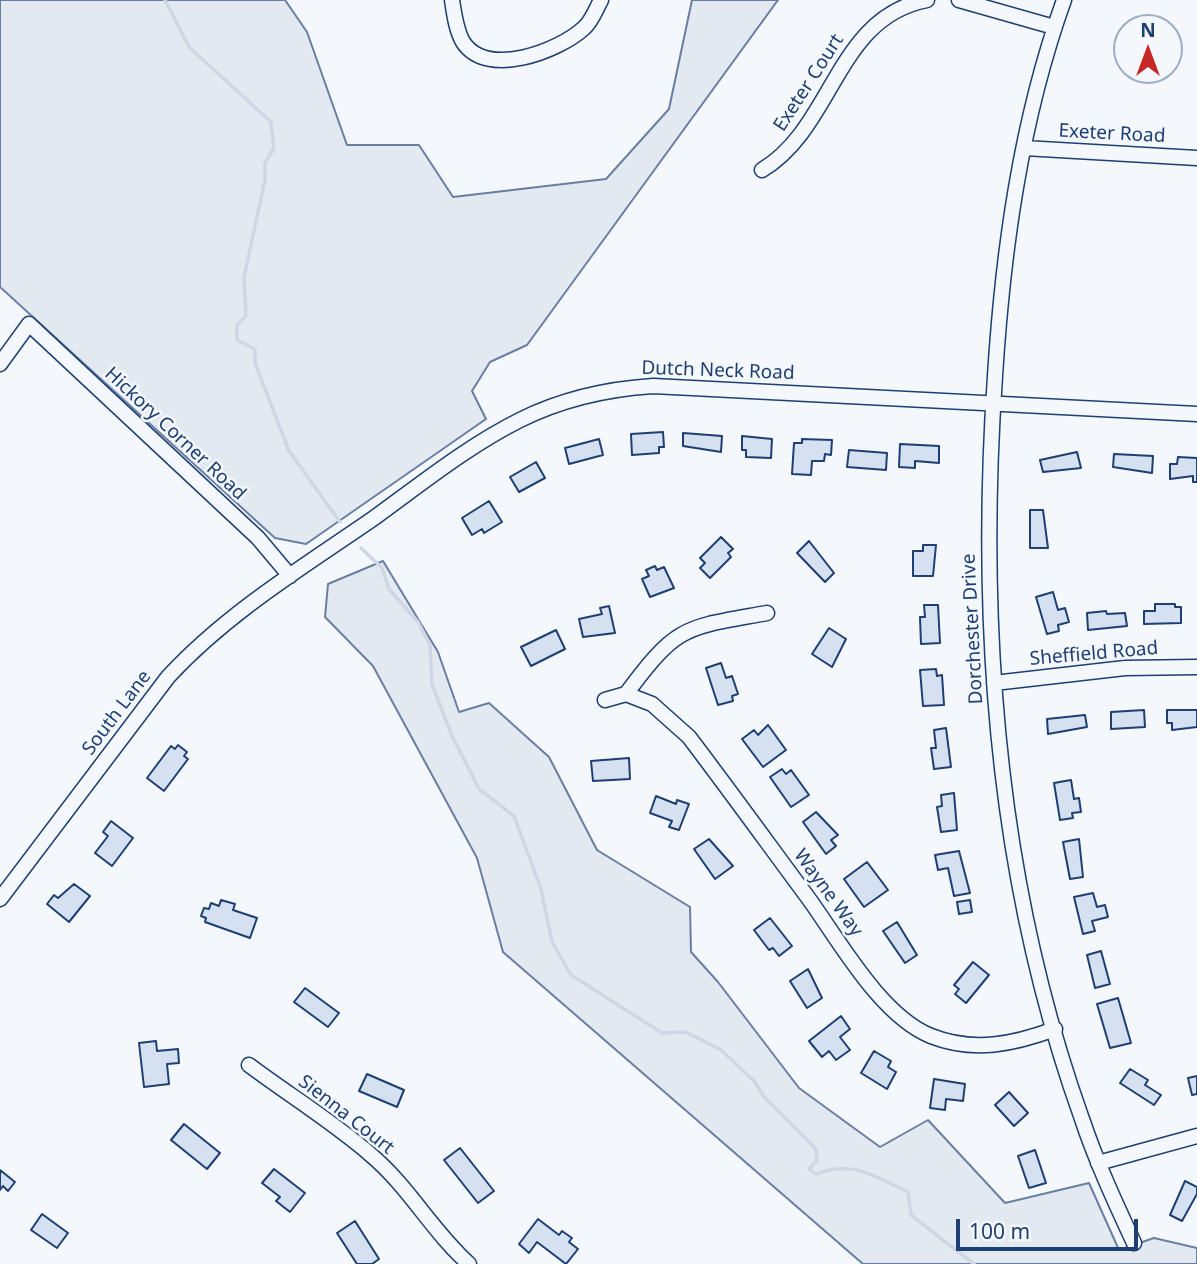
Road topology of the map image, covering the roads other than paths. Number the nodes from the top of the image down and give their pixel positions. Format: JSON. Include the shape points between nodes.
{"nodes":[{"id":1,"x":452,"y":0,"type":"edge"},
{"id":2,"x":601,"y":0,"type":"edge"},
{"id":3,"x":927,"y":0,"type":"edge"},
{"id":4,"x":959,"y":0,"type":"edge"},
{"id":5,"x":1064,"y":0,"type":"edge"},
{"id":6,"x":1054,"y":27,"type":"junction"},
{"id":7,"x":1024,"y":148,"type":"junction"},
{"id":8,"x":1197,"y":158,"type":"edge"},
{"id":9,"x":762,"y":170,"type":"dead end"},
{"id":10,"x":0,"y":364,"type":"edge"},
{"id":11,"x":993,"y":403,"type":"junction"},
{"id":12,"x":1197,"y":414,"type":"edge"},
{"id":13,"x":290,"y":576,"type":"junction"},
{"id":14,"x":767,"y":612,"type":"dead end"},
{"id":15,"x":1197,"y":667,"type":"edge"},
{"id":16,"x":994,"y":683,"type":"junction"},
{"id":17,"x":626,"y":694,"type":"junction"},
{"id":18,"x":605,"y":700,"type":"dead end"},
{"id":19,"x":0,"y":899,"type":"edge"},
{"id":20,"x":1055,"y":1029,"type":"junction"},
{"id":21,"x":249,"y":1065,"type":"dead end"},
{"id":22,"x":1197,"y":1136,"type":"edge"},
{"id":23,"x":1098,"y":1163,"type":"junction"},
{"id":24,"x":1134,"y":1243,"type":"dead end"},
{"id":25,"x":469,"y":1264,"type":"edge"}],
"edges":[{"from":1,"to":2,"type":"street","via":[[464,43],[482,58],[508,60],[562,45],[587,26]]},
{"from":3,"to":9,"type":"street","name":"Exeter Court","via":[[898,8],[869,29],[804,132]]},
{"from":4,"to":6,"type":"street"},
{"from":5,"to":6,"type":"street","name":"Dorchester Drive"},
{"from":6,"to":7,"type":"street","name":"Dorchester Drive"},
{"from":7,"to":8,"type":"street","name":"Exeter Road"},
{"from":7,"to":11,"type":"street","name":"Dorchester Drive","via":[[1008,240]]},
{"from":10,"to":13,"type":"street","name":"Hickory Corner Road","via":[[29,324],[258,538]]},
{"from":11,"to":12,"type":"street","name":"Dutch Neck Road"},
{"from":11,"to":13,"type":"street","name":"Dutch Neck Road","via":[[653,386],[582,396],[520,419],[494,435]]},
{"from":11,"to":16,"type":"street","name":"Dorchester Drive","via":[[988,552]]},
{"from":13,"to":19,"type":"street","name":"South Lane","via":[[212,632],[168,677]]},
{"from":14,"to":17,"type":"street","via":[[680,633],[658,651]]},
{"from":15,"to":16,"type":"street","name":"Sheffield Road","via":[[1125,667]]},
{"from":16,"to":20,"type":"street","name":"Dorchester Drive","via":[[1020,886]]},
{"from":17,"to":18,"type":"street"},
{"from":17,"to":20,"type":"street","name":"Wayne Way","via":[[662,711],[689,737],[869,982],[908,1023],[930,1036],[979,1046],[1009,1044]]},
{"from":20,"to":23,"type":"street","name":"Dorchester Drive"},
{"from":21,"to":25,"type":"street","name":"Sienna Court","via":[[372,1155]]},
{"from":22,"to":23,"type":"street"},
{"from":23,"to":24,"type":"street","name":"Dorchester Drive"}]}
